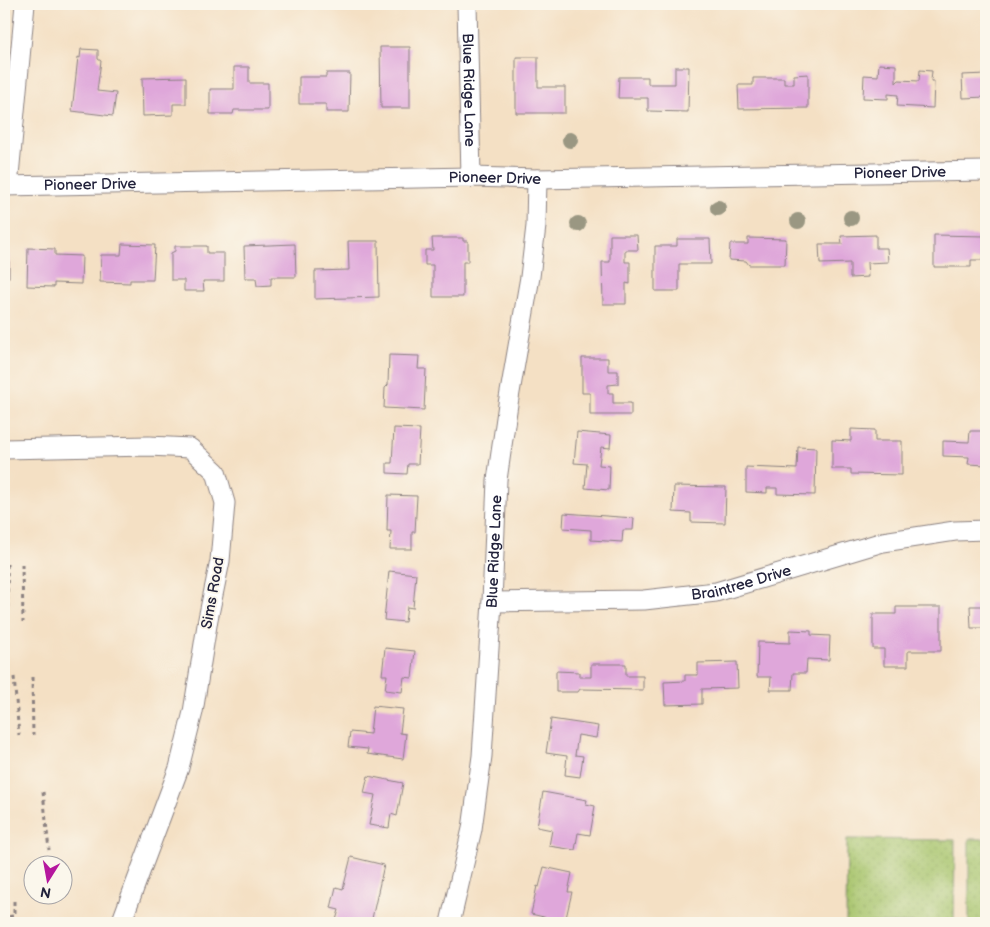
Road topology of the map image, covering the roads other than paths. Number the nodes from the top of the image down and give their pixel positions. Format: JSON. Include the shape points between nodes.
{"nodes":[{"id":1,"x":25,"y":4,"type":"edge"},
{"id":2,"x":467,"y":4,"type":"edge"},
{"id":3,"x":986,"y":171,"type":"edge"},
{"id":4,"x":471,"y":177,"type":"junction"},
{"id":5,"x":537,"y":179,"type":"junction"},
{"id":6,"x":6,"y":186,"type":"edge"},
{"id":7,"x":4,"y":449,"type":"edge"},
{"id":8,"x":986,"y":530,"type":"edge"},
{"id":9,"x":492,"y":602,"type":"junction"},
{"id":10,"x":121,"y":923,"type":"edge"},
{"id":11,"x":450,"y":923,"type":"edge"}],
"edges":[{"from":1,"to":6,"type":"street"},
{"from":2,"to":4,"type":"street","name":"Blue Ridge Lane"},
{"from":3,"to":5,"type":"street","name":"Pioneer Drive"},
{"from":4,"to":5,"type":"street","name":"Pioneer Drive"},
{"from":4,"to":6,"type":"street","name":"Pioneer Drive"},
{"from":5,"to":9,"type":"street","name":"Blue Ridge Lane","via":[[530,277],[497,480]]},
{"from":7,"to":10,"type":"street","name":"Sims Road","via":[[190,448],[216,472],[225,503],[220,561],[184,750]]},
{"from":8,"to":9,"type":"street","name":"Braintree Drive","via":[[955,531],[884,542],[716,592],[644,600]]},
{"from":9,"to":11,"type":"street","name":"Blue Ridge Lane","via":[[481,765],[472,829]]}]}
